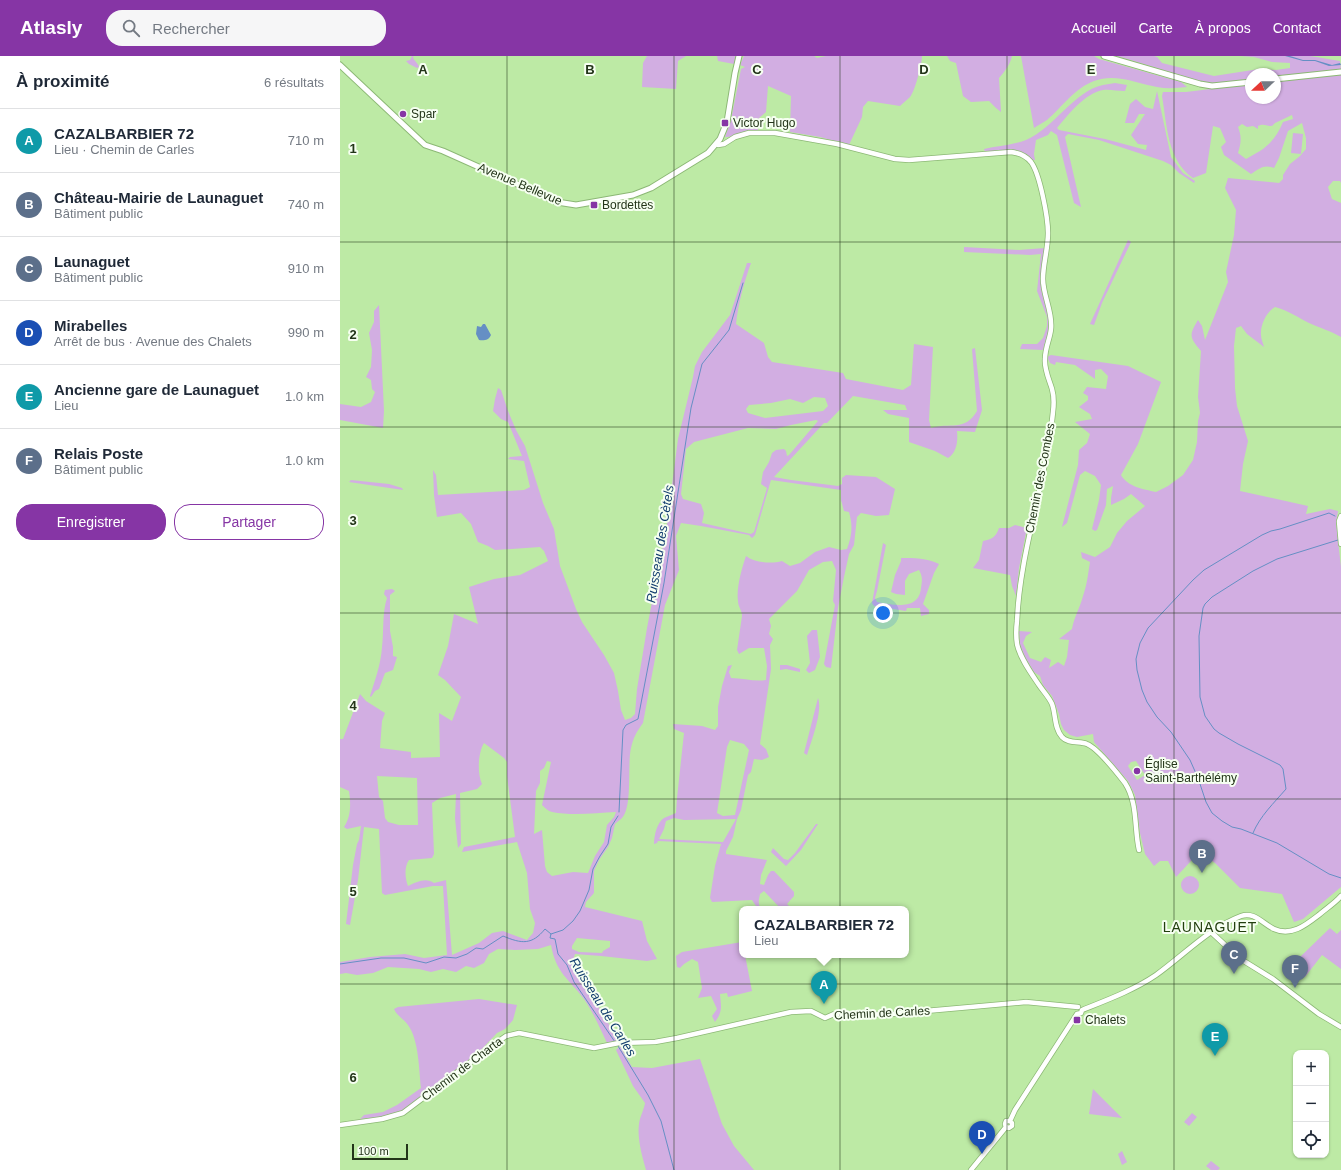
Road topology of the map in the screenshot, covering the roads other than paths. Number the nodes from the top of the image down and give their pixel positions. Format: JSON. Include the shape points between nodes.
{"nodes":[{"id":1,"x":739,"y":56,"type":"edge"},
{"id":2,"x":1104,"y":56,"type":"edge"},
{"id":3,"x":340,"y":65,"type":"edge"},
{"id":4,"x":1341,"y":72,"type":"edge"},
{"id":5,"x":1281,"y":78,"type":"edge"},
{"id":6,"x":1245,"y":83,"type":"edge"},
{"id":7,"x":718,"y":142,"type":"junction"},
{"id":8,"x":1341,"y":516,"type":"edge"},
{"id":9,"x":1341,"y":544,"type":"edge"},
{"id":10,"x":1139,"y":850,"type":"dead end"},
{"id":11,"x":1341,"y":896,"type":"edge"},
{"id":12,"x":1211,"y":932,"type":"junction"},
{"id":13,"x":1062,"y":1006,"type":"junction"},
{"id":14,"x":1080,"y":1008,"type":"junction"},
{"id":15,"x":1077,"y":1013,"type":"junction"},
{"id":16,"x":1341,"y":1027,"type":"edge"},
{"id":17,"x":612,"y":1045,"type":"joint"},
{"id":18,"x":340,"y":1125,"type":"edge"},
{"id":19,"x":971,"y":1170,"type":"edge"}],
"edges":[{"from":1,"to":7,"type":"main road","via":[[727,122]]},
{"from":2,"to":6,"type":"main road","via":[[1200,84]]},
{"from":3,"to":7,"type":"main road","name":"Avenue Bellevue","via":[[425,145],[561,203],[576,205],[640,193],[702,157]]},
{"from":4,"to":5,"type":"main road"},
{"from":7,"to":10,"type":"street","name":"Chemin des Combes","via":[[750,133],[776,133],[909,160],[1011,152],[1027,158],[1035,168],[1048,235],[1043,278],[1052,324],[1045,360],[1053,405],[1046,462],[1022,574],[1016,620],[1017,645],[1038,685],[1051,703],[1060,735],[1064,740],[1091,746],[1124,783],[1132,799]]},
{"from":8,"to":9,"type":"street"},
{"from":11,"to":12,"type":"street","via":[[1306,925],[1293,931],[1274,929],[1248,915],[1234,919]]},
{"from":12,"to":14,"type":"street","via":[[1144,983]]},
{"from":12,"to":16,"type":"street","via":[[1239,958]]},
{"from":13,"to":14,"type":"street","name":"Chemin de Carles"},
{"from":13,"to":15,"type":"street","name":"Chemin de Carles"},
{"from":13,"to":17,"type":"street","name":"Chemin de Carles","via":[[1026,1002],[892,1014],[834,1014],[826,1018],[815,1012],[791,1012],[677,1038]]},
{"from":14,"to":15,"type":"street","via":[[1081,1013]]},
{"from":15,"to":19,"type":"street","via":[[1018,1104],[1010,1121],[1005,1122],[1006,1127]]},
{"from":17,"to":18,"type":"street","name":"Chemin de Charta","via":[[594,1048],[524,1033],[512,1034],[496,1043],[403,1113]]}]}
